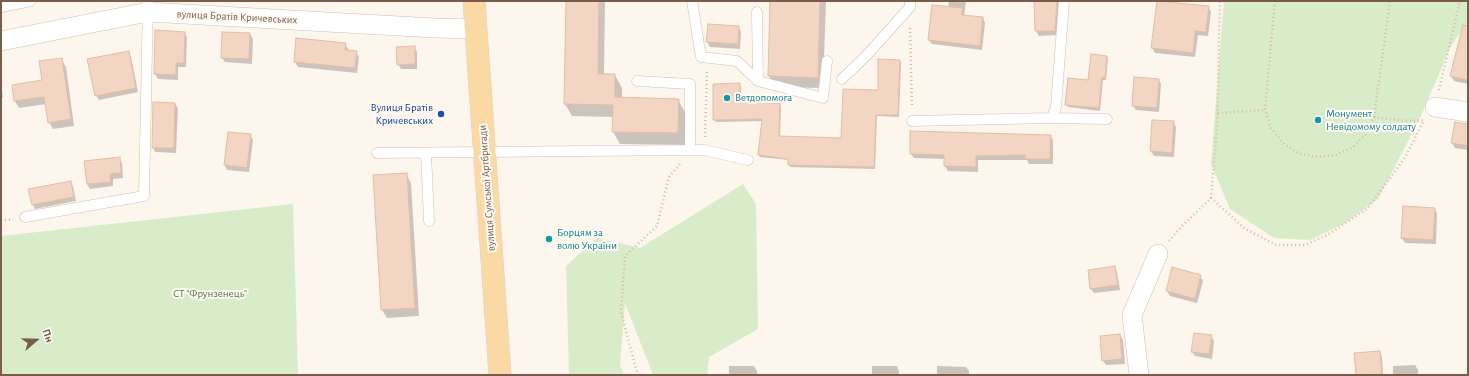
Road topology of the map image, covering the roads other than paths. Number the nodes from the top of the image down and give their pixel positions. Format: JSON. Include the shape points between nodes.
{"nodes":[{"id":1,"x":31,"y":1,"type":"edge"},
{"id":2,"x":474,"y":1,"type":"edge"},
{"id":3,"x":692,"y":1,"type":"edge"},
{"id":4,"x":1064,"y":1,"type":"edge"},
{"id":5,"x":910,"y":4,"type":"edge"},
{"id":6,"x":1,"y":7,"type":"edge"},
{"id":7,"x":148,"y":7,"type":"edge"},
{"id":8,"x":757,"y":12,"type":"dead end"},
{"id":9,"x":476,"y":29,"type":"junction"},
{"id":10,"x":1,"y":41,"type":"edge"},
{"id":11,"x":827,"y":61,"type":"dead end"},
{"id":12,"x":842,"y":79,"type":"dead end"},
{"id":13,"x":637,"y":81,"type":"dead end"},
{"id":14,"x":758,"y":81,"type":"junction"},
{"id":15,"x":1468,"y":112,"type":"edge"},
{"id":16,"x":1430,"y":113,"type":"road end"},
{"id":17,"x":1052,"y":118,"type":"junction"},
{"id":18,"x":1107,"y":119,"type":"dead end"},
{"id":19,"x":912,"y":121,"type":"road end"},
{"id":20,"x":690,"y":150,"type":"junction"},
{"id":21,"x":426,"y":152,"type":"junction"},
{"id":22,"x":485,"y":152,"type":"junction"},
{"id":23,"x":377,"y":153,"type":"dead end"},
{"id":24,"x":748,"y":160,"type":"dead end"},
{"id":25,"x":25,"y":217,"type":"dead end"},
{"id":26,"x":429,"y":221,"type":"dead end"},
{"id":27,"x":1158,"y":254,"type":"dead end"},
{"id":28,"x":500,"y":375,"type":"edge"},
{"id":29,"x":1139,"y":375,"type":"edge"}],
"edges":[{"from":1,"to":6,"type":"lane"},
{"from":2,"to":9,"type":"main road","name":"вулиця Сумської Артбригади"},
{"from":3,"to":14,"type":"lane","via":[[701,57],[737,61]]},
{"from":4,"to":17,"type":"lane","via":[[1056,107]]},
{"from":5,"to":12,"type":"lane","via":[[866,56]]},
{"from":7,"to":9,"type":"street","name":"вулиця Братів Кричевських"},
{"from":7,"to":10,"type":"street","name":"вулиця Братів Кричевських"},
{"from":7,"to":25,"type":"lane","via":[[144,196]]},
{"from":8,"to":14,"type":"lane"},
{"from":9,"to":22,"type":"main road","name":"вулиця Сумської Артбригади"},
{"from":11,"to":14,"type":"lane","via":[[823,98]]},
{"from":13,"to":20,"type":"lane","via":[[690,84]]},
{"from":15,"to":16,"type":"street"},
{"from":17,"to":18,"type":"lane"},
{"from":17,"to":19,"type":"lane"},
{"from":20,"to":22,"type":"lane"},
{"from":20,"to":24,"type":"lane","via":[[704,150]]},
{"from":21,"to":22,"type":"lane"},
{"from":21,"to":23,"type":"lane"},
{"from":21,"to":26,"type":"lane"},
{"from":22,"to":28,"type":"main road","name":"вулиця Сумської Артбригади"},
{"from":27,"to":29,"type":"street","via":[[1132,315]]}]}
